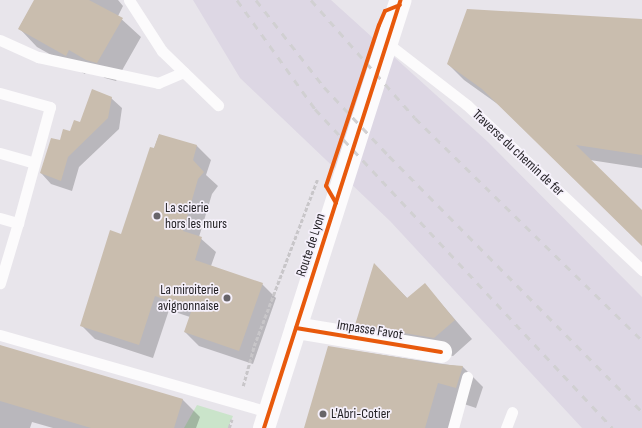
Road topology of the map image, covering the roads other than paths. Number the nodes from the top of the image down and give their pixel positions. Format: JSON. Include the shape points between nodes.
{"nodes":[{"id":1,"x":129,"y":0,"type":"edge"},
{"id":2,"x":401,"y":0,"type":"edge"},
{"id":3,"x":0,"y":40,"type":"edge"},
{"id":4,"x":387,"y":43,"type":"junction"},
{"id":5,"x":184,"y":72,"type":"junction"},
{"id":6,"x":0,"y":93,"type":"edge"},
{"id":7,"x":218,"y":105,"type":"dead end"},
{"id":8,"x":0,"y":153,"type":"edge"},
{"id":9,"x":34,"y":163,"type":"junction"},
{"id":10,"x":0,"y":218,"type":"edge"},
{"id":11,"x":18,"y":222,"type":"junction"},
{"id":12,"x":642,"y":270,"type":"edge"},
{"id":13,"x":0,"y":283,"type":"edge"},
{"id":14,"x":296,"y":328,"type":"junction"},
{"id":15,"x":0,"y":335,"type":"edge"},
{"id":16,"x":441,"y":352,"type":"dead end"},
{"id":17,"x":467,"y":377,"type":"dead end"},
{"id":18,"x":512,"y":412,"type":"dead end"},
{"id":19,"x":266,"y":420,"type":"edge"},
{"id":20,"x":453,"y":428,"type":"edge"},
{"id":21,"x":506,"y":428,"type":"edge"}],
"edges":[{"from":1,"to":5,"type":"lane","via":[[162,51]]},
{"from":2,"to":4,"type":"main road","name":"Route de Lyon"},
{"from":3,"to":5,"type":"lane","via":[[38,57],[158,83]]},
{"from":4,"to":12,"type":"lane","name":"Traverse du chemin de fer","via":[[467,105]]},
{"from":4,"to":14,"type":"main road","name":"Route de Lyon"},
{"from":5,"to":7,"type":"lane"},
{"from":6,"to":9,"type":"lane","via":[[50,107]]},
{"from":8,"to":9,"type":"lane"},
{"from":9,"to":11,"type":"lane"},
{"from":10,"to":11,"type":"lane"},
{"from":11,"to":13,"type":"lane"},
{"from":14,"to":16,"type":"main road","name":"Impasse Favot"},
{"from":14,"to":19,"type":"main road","name":"Route de Lyon"},
{"from":15,"to":19,"type":"lane","via":[[239,403]]},
{"from":17,"to":20,"type":"lane"},
{"from":18,"to":21,"type":"lane"}]}
